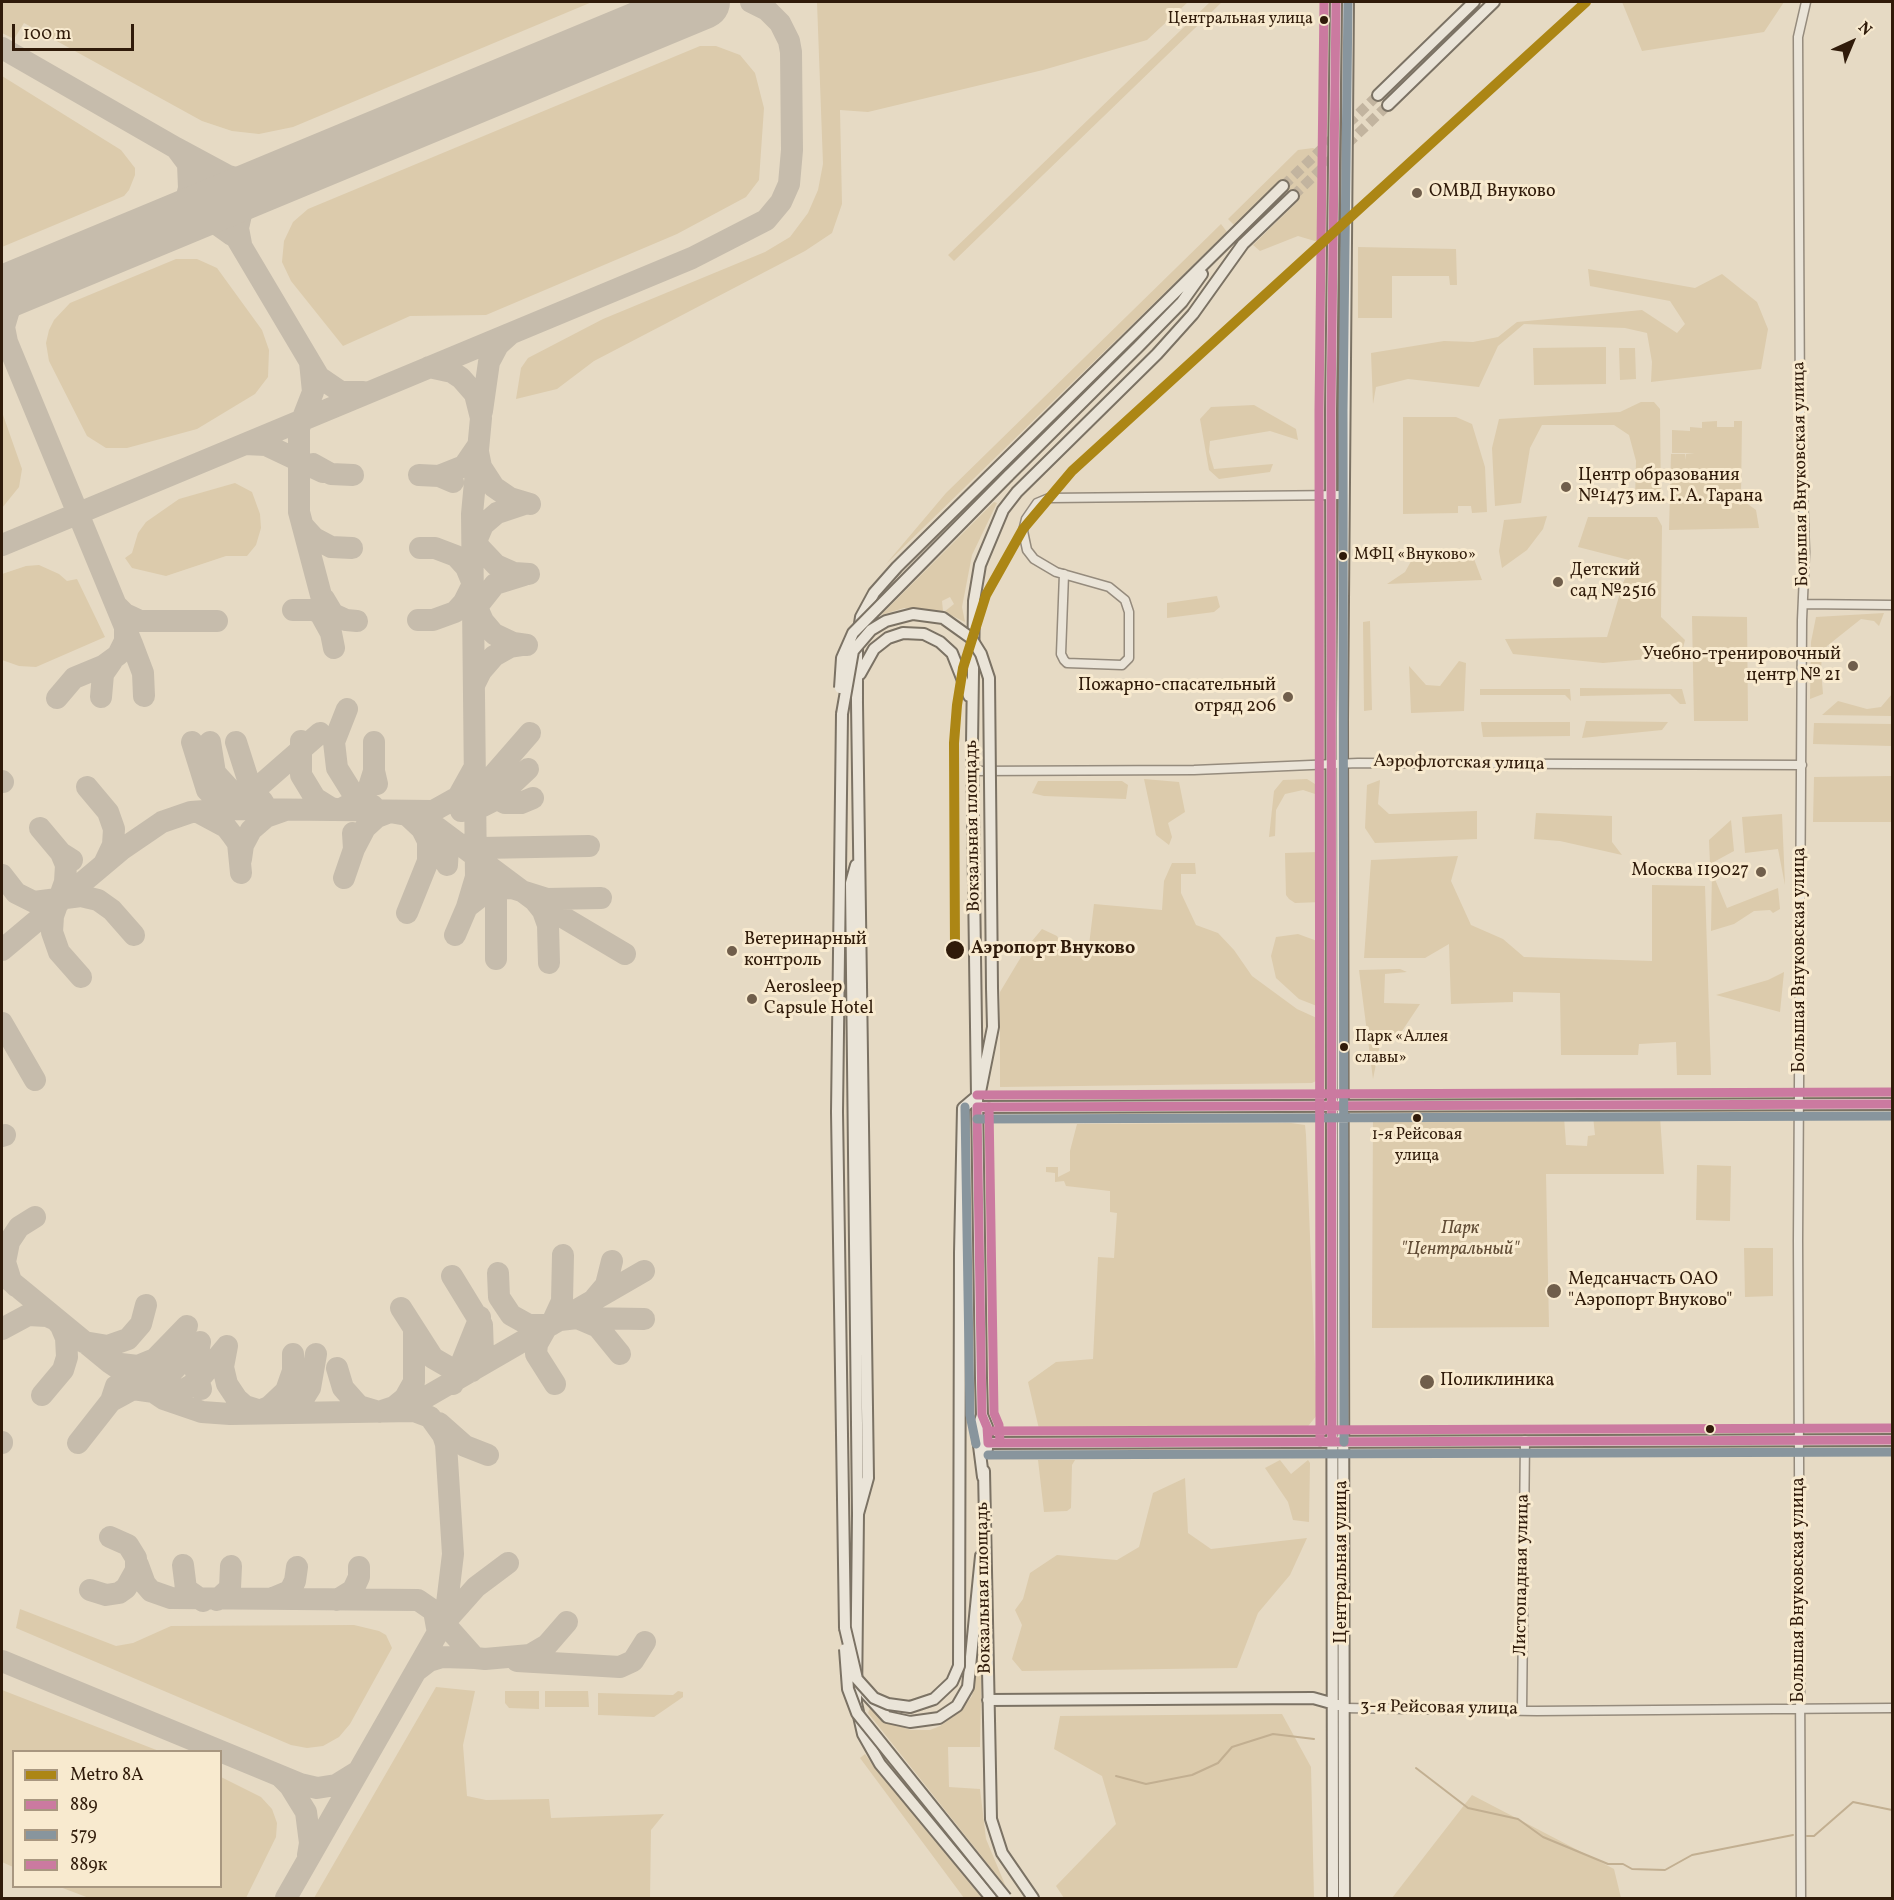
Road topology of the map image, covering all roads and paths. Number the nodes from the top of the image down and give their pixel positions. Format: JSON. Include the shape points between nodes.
{"nodes":[{"id":1,"x":1336,"y":2,"type":"edge"},
{"id":2,"x":1348,"y":2,"type":"edge"},
{"id":3,"x":1474,"y":2,"type":"edge"},
{"id":4,"x":1494,"y":2,"type":"edge"},
{"id":5,"x":1806,"y":2,"type":"edge"},
{"id":6,"x":1378,"y":95,"type":"tunnel mouth"},
{"id":7,"x":1388,"y":105,"type":"tunnel mouth"},
{"id":8,"x":1283,"y":186,"type":"tunnel mouth"},
{"id":9,"x":1293,"y":196,"type":"tunnel mouth"},
{"id":10,"x":1224,"y":245,"type":"junction"},
{"id":11,"x":1337,"y":495,"type":"junction"},
{"id":12,"x":1064,"y":574,"type":"junction"},
{"id":13,"x":1803,"y":604,"type":"junction"},
{"id":14,"x":1893,"y":604,"type":"edge"},
{"id":15,"x":857,"y":701,"type":"junction"},
{"id":16,"x":972,"y":705,"type":"junction"},
{"id":17,"x":842,"y":714,"type":"junction"},
{"id":18,"x":1337,"y":764,"type":"junction"},
{"id":19,"x":1802,"y":765,"type":"junction"},
{"id":20,"x":972,"y":771,"type":"junction"},
{"id":21,"x":859,"y":854,"type":"junction"},
{"id":22,"x":977,"y":1102,"type":"junction"},
{"id":23,"x":1893,"y":1104,"type":"edge"},
{"id":24,"x":1800,"y":1105,"type":"junction"},
{"id":25,"x":1338,"y":1106,"type":"junction"},
{"id":26,"x":852,"y":1114,"type":"junction"},
{"id":27,"x":863,"y":1129,"type":"junction"},
{"id":28,"x":854,"y":1311,"type":"junction"},
{"id":29,"x":866,"y":1324,"type":"junction"},
{"id":30,"x":981,"y":1415,"type":"junction"},
{"id":31,"x":1525,"y":1440,"type":"junction"},
{"id":32,"x":1799,"y":1440,"type":"junction"},
{"id":33,"x":1893,"y":1440,"type":"edge"},
{"id":34,"x":1344,"y":1441,"type":"junction"},
{"id":35,"x":1332,"y":1442,"type":"junction"},
{"id":36,"x":988,"y":1443,"type":"junction"},
{"id":37,"x":983,"y":1477,"type":"junction"},
{"id":38,"x":858,"y":1514,"type":"junction"},
{"id":39,"x":983,"y":1535,"type":"junction"},
{"id":40,"x":844,"y":1628,"type":"junction"},
{"id":41,"x":856,"y":1675,"type":"junction"},
{"id":42,"x":988,"y":1700,"type":"junction"},
{"id":43,"x":1332,"y":1702,"type":"junction"},
{"id":44,"x":1343,"y":1708,"type":"junction"},
{"id":45,"x":1893,"y":1708,"type":"edge"},
{"id":46,"x":1522,"y":1710,"type":"junction"},
{"id":47,"x":1800,"y":1710,"type":"junction"},
{"id":48,"x":991,"y":1899,"type":"edge"},
{"id":49,"x":1006,"y":1899,"type":"edge"},
{"id":50,"x":1033,"y":1899,"type":"edge"},
{"id":51,"x":1333,"y":1899,"type":"edge"},
{"id":52,"x":1344,"y":1899,"type":"edge"},
{"id":53,"x":1801,"y":1899,"type":"edge"}],
"edges":[{"from":1,"to":11,"type":"main road","name":"Центральная улица"},
{"from":2,"to":11,"type":"main road","name":"Центральная улица"},
{"from":3,"to":6,"type":"main road"},
{"from":4,"to":7,"type":"main road"},
{"from":5,"to":13,"type":"street","name":"Большая Внуковская улица","via":[[1798,37]]},
{"from":8,"to":10,"type":"main road"},
{"from":9,"to":16,"type":"main road","name":"Вокзальная площадь","via":[[1243,244],[1182,327],[1003,510],[985,550],[976,585]]},
{"from":10,"to":15,"type":"main road","via":[[874,593],[858,629]]},
{"from":10,"to":17,"type":"main road","bridge":true,"via":[[1182,302],[854,633],[844,650],[841,670]]},
{"from":11,"to":12,"type":"street","via":[[1042,500],[1026,519],[1025,544],[1040,563]]},
{"from":11,"to":18,"type":"main road","name":"Центральная улица"},
{"from":12,"to":12,"type":"street","via":[[1109,587],[1125,600],[1129,612],[1129,658],[1122,665],[1064,660]]},
{"from":13,"to":14,"type":"street"},
{"from":13,"to":19,"type":"street","name":"Большая Внуковская улица"},
{"from":15,"to":16,"type":"main road","via":[[860,672],[874,649],[888,638],[916,633],[936,639],[952,653]]},
{"from":15,"to":21,"type":"main road"},
{"from":16,"to":20,"type":"main road","name":"Вокзальная площадь"},
{"from":17,"to":22,"type":"main road","bridge":true,"via":[[853,651],[886,621],[914,614],[942,618],[971,638],[981,654],[989,678],[993,1027]]},
{"from":17,"to":40,"type":"main road","via":[[837,1112]]},
{"from":18,"to":19,"type":"street","name":"Аэрофлотская улица"},
{"from":18,"to":20,"type":"street","name":"Аэрофлотская улица","via":[[1194,770]]},
{"from":18,"to":25,"type":"main road","name":"Центральная улица"},
{"from":19,"to":24,"type":"street","name":"Большая Внуковская улица"},
{"from":20,"to":22,"type":"main road","name":"Вокзальная площадь"},
{"from":21,"to":26,"type":"main road","via":[[851,884]]},
{"from":21,"to":27,"type":"main road"},
{"from":22,"to":25,"type":"main road"},
{"from":22,"to":30,"type":"main road","name":"Вокзальная площадь"},
{"from":22,"to":40,"type":"main road","bridge":true,"via":[[963,1108],[960,1666],[952,1682],[934,1699],[910,1707],[888,1704],[874,1698],[857,1679]]},
{"from":23,"to":24,"type":"main road"},
{"from":24,"to":25,"type":"main road"},
{"from":24,"to":32,"type":"street","name":"Большая Внуковская улица"},
{"from":25,"to":34,"type":"main road","name":"Центральная улица"},
{"from":25,"to":35,"type":"main road","name":"Центральная улица"},
{"from":26,"to":27,"type":"main road"},
{"from":26,"to":28,"type":"main road"},
{"from":27,"to":29,"type":"main road"},
{"from":28,"to":29,"type":"main road"},
{"from":28,"to":38,"type":"main road"},
{"from":29,"to":38,"type":"main road","via":[[868,1478]]},
{"from":30,"to":36,"type":"main road","name":"Вокзальная площадь"},
{"from":30,"to":37,"type":"main road","name":"Вокзальная площадь","via":[[977,1430]]},
{"from":31,"to":32,"type":"main road"},
{"from":31,"to":34,"type":"main road"},
{"from":31,"to":46,"type":"street","name":"Листопадная улица"},
{"from":32,"to":33,"type":"main road"},
{"from":32,"to":47,"type":"street","name":"Большая Внуковская улица"},
{"from":34,"to":35,"type":"main road"},
{"from":34,"to":44,"type":"main road","name":"Центральная улица"},
{"from":35,"to":36,"type":"main road"},
{"from":35,"to":43,"type":"main road","name":"Центральная улица"},
{"from":36,"to":37,"type":"main road","name":"Вокзальная площадь"},
{"from":37,"to":39,"type":"main road","name":"Вокзальная площадь"},
{"from":38,"to":41,"type":"main road"},
{"from":39,"to":41,"type":"main road","via":[[968,1687],[957,1706],[939,1719],[924,1722],[887,1717]]},
{"from":39,"to":42,"type":"main road","name":"Вокзальная площадь"},
{"from":40,"to":49,"type":"main road","bridge":true,"via":[[845,1677],[857,1713]]},
{"from":41,"to":48,"type":"main road","via":[[861,1727],[880,1764]]},
{"from":42,"to":43,"type":"main road","name":"3-я Рейсовая улица","via":[[1312,1698]]},
{"from":42,"to":50,"type":"main road","name":"Вокзальная площадь","via":[[993,1828],[1006,1862]]},
{"from":43,"to":44,"type":"main road","name":"3-я Рейсовая улица"},
{"from":43,"to":51,"type":"main road","name":"Центральная улица"},
{"from":44,"to":46,"type":"street","name":"3-я Рейсовая улица"},
{"from":44,"to":52,"type":"main road","name":"Центральная улица"},
{"from":45,"to":47,"type":"street","name":"3-я Рейсовая улица"},
{"from":46,"to":47,"type":"street","name":"3-я Рейсовая улица"},
{"from":47,"to":53,"type":"street","name":"Большая Внуковская улица"}]}
